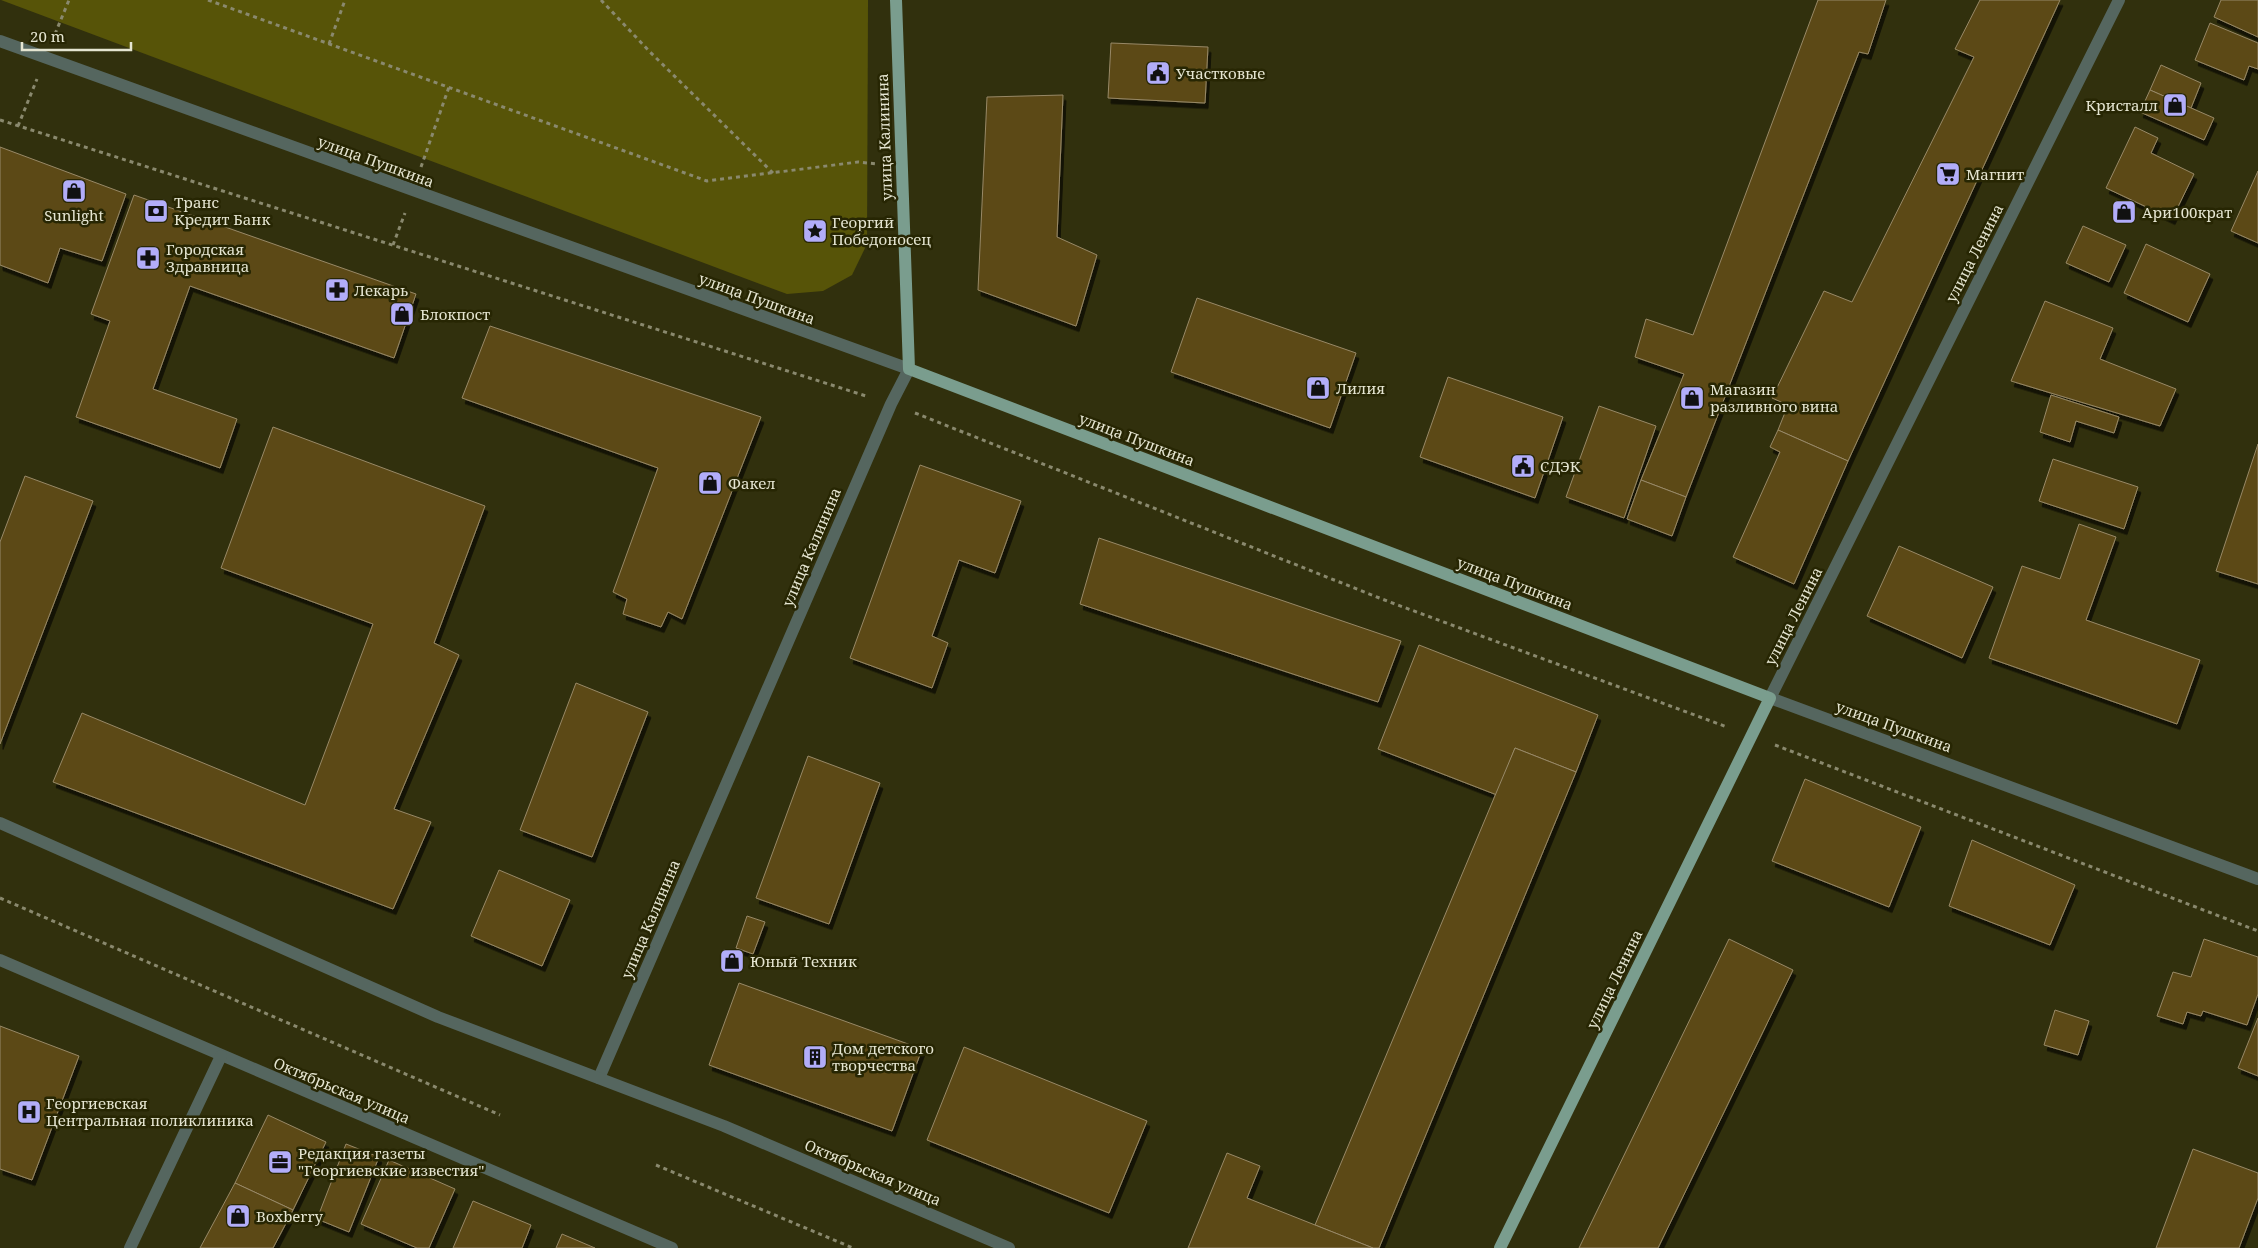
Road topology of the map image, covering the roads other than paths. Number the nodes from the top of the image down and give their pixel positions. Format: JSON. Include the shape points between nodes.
{"nodes":[{"id":1,"x":896,"y":0,"type":"edge"},
{"id":2,"x":2119,"y":0,"type":"edge"},
{"id":3,"x":0,"y":41,"type":"edge"},
{"id":4,"x":909,"y":370,"type":"junction"},
{"id":5,"x":1770,"y":698,"type":"junction"},
{"id":6,"x":0,"y":823,"type":"edge"},
{"id":7,"x":2258,"y":879,"type":"edge"},
{"id":8,"x":0,"y":960,"type":"edge"},
{"id":9,"x":221,"y":1056,"type":"junction"},
{"id":10,"x":599,"y":1078,"type":"junction"},
{"id":11,"x":130,"y":1248,"type":"edge"},
{"id":12,"x":672,"y":1248,"type":"edge"},
{"id":13,"x":1009,"y":1248,"type":"edge"},
{"id":14,"x":1500,"y":1248,"type":"edge"}],
"edges":[{"from":1,"to":4,"type":"main road","name":"улица Калинина"},
{"from":2,"to":5,"type":"street","name":"улица Ленина"},
{"from":3,"to":4,"type":"street","name":"улица Пушкина"},
{"from":4,"to":5,"type":"main road","name":"улица Пушкина"},
{"from":4,"to":10,"type":"street","name":"улица Калинина","via":[[891,404]]},
{"from":5,"to":7,"type":"street","name":"улица Пушкина"},
{"from":5,"to":14,"type":"main road","name":"улица Ленина"},
{"from":6,"to":10,"type":"street","name":"Октябрьская улица","via":[[438,1017]]},
{"from":8,"to":9,"type":"street","name":"Октябрьская улица"},
{"from":9,"to":11,"type":"street"},
{"from":9,"to":12,"type":"street","name":"Октябрьская улица"},
{"from":10,"to":13,"type":"street","name":"Октябрьская улица","via":[[724,1126]]}]}
